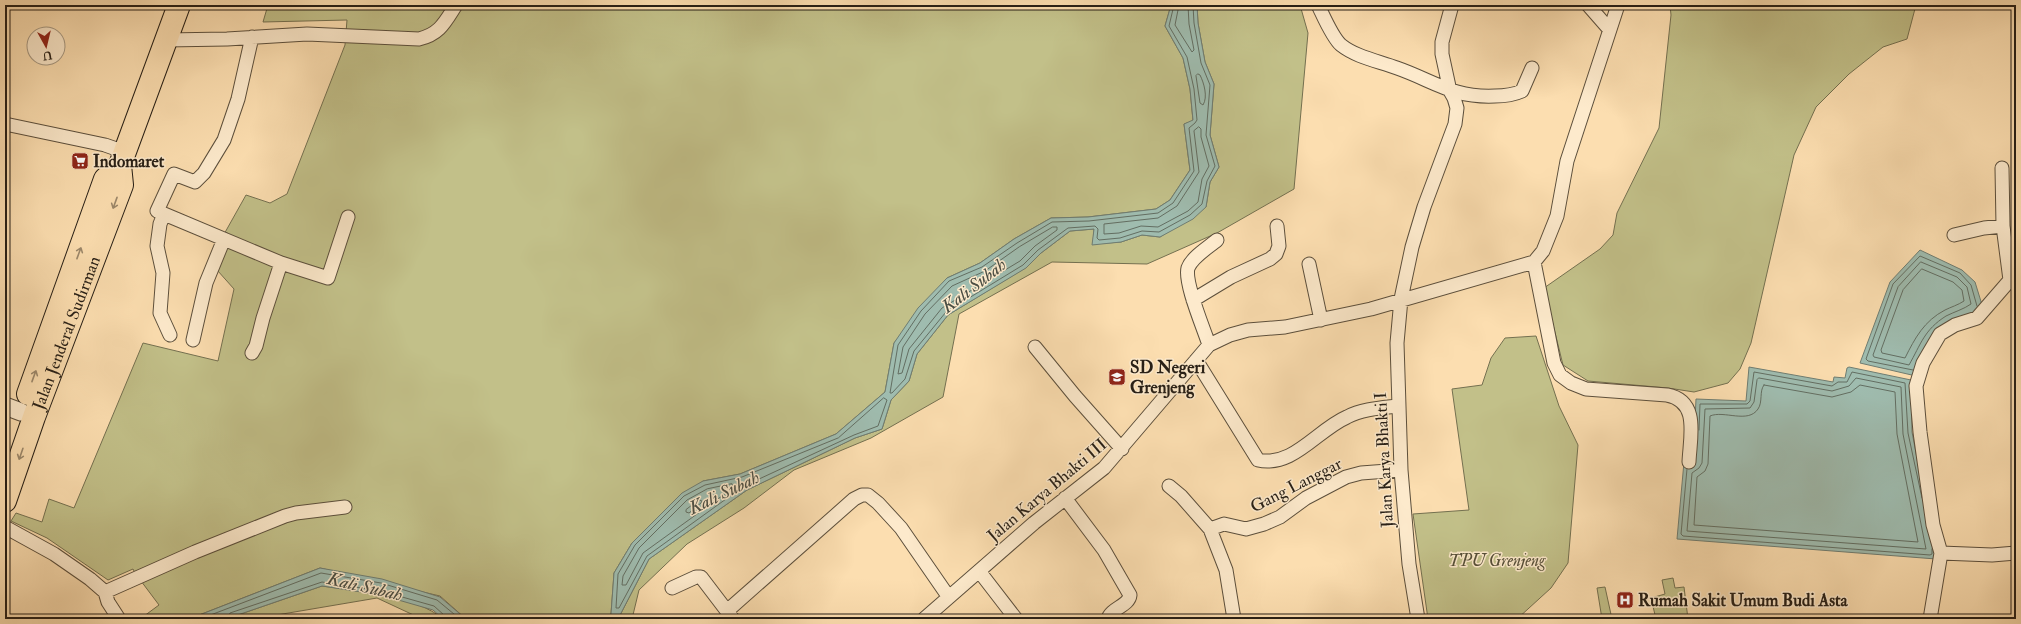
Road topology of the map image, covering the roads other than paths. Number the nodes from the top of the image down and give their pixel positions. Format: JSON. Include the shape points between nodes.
{"nodes":[{"id":1,"x":179,"y":5,"type":"edge"},
{"id":2,"x":456,"y":5,"type":"edge"},
{"id":3,"x":1318,"y":5,"type":"edge"},
{"id":4,"x":1452,"y":5,"type":"edge"},
{"id":5,"x":1588,"y":5,"type":"edge"},
{"id":6,"x":1618,"y":5,"type":"edge"},
{"id":7,"x":1609,"y":29,"type":"junction"},
{"id":8,"x":252,"y":37,"type":"junction"},
{"id":9,"x":166,"y":40,"type":"junction"},
{"id":10,"x":1532,"y":68,"type":"dead end"},
{"id":11,"x":1450,"y":91,"type":"junction"},
{"id":12,"x":5,"y":124,"type":"edge"},
{"id":13,"x":122,"y":158,"type":"junction"},
{"id":14,"x":2002,"y":168,"type":"dead end"},
{"id":15,"x":164,"y":214,"type":"junction"},
{"id":16,"x":348,"y":217,"type":"dead end"},
{"id":17,"x":1277,"y":226,"type":"dead end"},
{"id":18,"x":2003,"y":226,"type":"junction"},
{"id":19,"x":1954,"y":235,"type":"dead end"},
{"id":20,"x":224,"y":239,"type":"junction"},
{"id":21,"x":1217,"y":240,"type":"dead end"},
{"id":22,"x":1534,"y":262,"type":"junction"},
{"id":23,"x":281,"y":263,"type":"junction"},
{"id":24,"x":1309,"y":264,"type":"dead end"},
{"id":25,"x":1401,"y":299,"type":"junction"},
{"id":26,"x":1193,"y":300,"type":"junction"},
{"id":27,"x":1321,"y":320,"type":"junction"},
{"id":28,"x":170,"y":335,"type":"dead end"},
{"id":29,"x":192,"y":340,"type":"dead end"},
{"id":30,"x":1209,"y":345,"type":"junction"},
{"id":31,"x":1035,"y":347,"type":"dead end"},
{"id":32,"x":252,"y":353,"type":"dead end"},
{"id":33,"x":1196,"y":360,"type":"junction"},
{"id":34,"x":1398,"y":406,"type":"junction"},
{"id":35,"x":20,"y":412,"type":"edge"},
{"id":36,"x":1122,"y":449,"type":"junction"},
{"id":37,"x":5,"y":456,"type":"edge"},
{"id":38,"x":1689,"y":462,"type":"dead end"},
{"id":39,"x":1401,"y":470,"type":"junction"},
{"id":40,"x":1169,"y":486,"type":"dead end"},
{"id":41,"x":1064,"y":498,"type":"junction"},
{"id":42,"x":5,"y":501,"type":"edge"},
{"id":43,"x":345,"y":507,"type":"dead end"},
{"id":44,"x":5,"y":527,"type":"edge"},
{"id":45,"x":1210,"y":529,"type":"junction"},
{"id":46,"x":1941,"y":553,"type":"junction"},
{"id":47,"x":2016,"y":553,"type":"edge"},
{"id":48,"x":979,"y":571,"type":"junction"},
{"id":49,"x":672,"y":588,"type":"dead end"},
{"id":50,"x":105,"y":592,"type":"junction"},
{"id":51,"x":948,"y":596,"type":"junction"},
{"id":52,"x":730,"y":615,"type":"edge"},
{"id":53,"x":119,"y":619,"type":"edge"},
{"id":54,"x":924,"y":619,"type":"edge"},
{"id":55,"x":1016,"y":619,"type":"edge"},
{"id":56,"x":1108,"y":619,"type":"edge"},
{"id":57,"x":1234,"y":619,"type":"edge"},
{"id":58,"x":1418,"y":619,"type":"edge"},
{"id":59,"x":1930,"y":619,"type":"edge"}],
"edges":[{"from":1,"to":9,"type":"highway","name":"Jalan Jenderal Sudirman"},
{"from":2,"to":8,"type":"street","via":[[438,31],[419,39],[330,34]]},
{"from":3,"to":11,"type":"street","via":[[1339,43],[1350,52],[1398,68]]},
{"from":4,"to":11,"type":"street","name":"Jalan Karya Bhakti I","via":[[1442,42]]},
{"from":5,"to":7,"type":"street"},
{"from":6,"to":7,"type":"street"},
{"from":7,"to":22,"type":"street","via":[[1567,160],[1557,216],[1543,251]]},
{"from":8,"to":9,"type":"street"},
{"from":8,"to":15,"type":"street","via":[[238,99],[224,140],[197,181],[174,174],[157,211]]},
{"from":9,"to":13,"type":"highway","name":"Jalan Jenderal Sudirman"},
{"from":10,"to":11,"type":"street","via":[[1522,91],[1516,94],[1466,96]]},
{"from":11,"to":25,"type":"street","name":"Jalan Karya Bhakti I","via":[[1457,108],[1455,124],[1424,207],[1412,246]]},
{"from":12,"to":13,"type":"street","via":[[105,145]]},
{"from":13,"to":35,"type":"highway","name":"Jalan Jenderal Sudirman","via":[[122,185]]},
{"from":14,"to":18,"type":"street"},
{"from":15,"to":20,"type":"street"},
{"from":15,"to":28,"type":"street","via":[[157,246],[163,273],[160,313]]},
{"from":16,"to":23,"type":"street","via":[[328,278]]},
{"from":17,"to":26,"type":"street","via":[[1279,246],[1276,254]]},
{"from":18,"to":19,"type":"street"},
{"from":18,"to":46,"type":"street","via":[[2010,280],[1977,318],[1955,325],[1940,334],[1923,363],[1916,386],[1933,525]]},
{"from":20,"to":23,"type":"street"},
{"from":20,"to":29,"type":"street","via":[[206,283]]},
{"from":21,"to":26,"type":"street","via":[[1188,267]]},
{"from":22,"to":25,"type":"street","name":"Jalan Karya Bhakti III"},
{"from":22,"to":38,"type":"street","via":[[1554,363],[1560,374],[1571,383],[1586,389],[1667,395],[1683,401],[1691,416]]},
{"from":23,"to":32,"type":"street"},
{"from":24,"to":27,"type":"street"},
{"from":25,"to":27,"type":"street","name":"Jalan Karya Bhakti III","via":[[1371,309]]},
{"from":25,"to":34,"type":"street","name":"Jalan Karya Bhakti I","via":[[1397,342]]},
{"from":26,"to":30,"type":"street"},
{"from":27,"to":30,"type":"street","name":"Jalan Karya Bhakti III","via":[[1285,327],[1248,330]]},
{"from":30,"to":33,"type":"street","name":"Jalan Karya Bhakti III"},
{"from":31,"to":36,"type":"street"},
{"from":33,"to":34,"type":"street","via":[[1258,460],[1267,462],[1283,459],[1346,417]]},
{"from":33,"to":36,"type":"street","name":"Jalan Karya Bhakti III"},
{"from":34,"to":39,"type":"street","name":"Jalan Karya Bhakti I"},
{"from":35,"to":37,"type":"highway","name":"Jalan Jenderal Sudirman"},
{"from":35,"to":42,"type":"highway","name":"Jalan Jenderal Sudirman","one_way":true},
{"from":36,"to":41,"type":"street","name":"Jalan Karya Bhakti III","via":[[1104,468]]},
{"from":39,"to":45,"type":"street","name":"Gang Langgar","via":[[1361,473],[1346,477],[1264,524],[1246,529],[1224,524]]},
{"from":39,"to":58,"type":"street","name":"Jalan Karya Bhakti I","via":[[1409,564]]},
{"from":40,"to":45,"type":"street"},
{"from":41,"to":48,"type":"street","name":"Jalan Karya Bhakti III"},
{"from":41,"to":56,"type":"street","via":[[1104,550],[1130,595]]},
{"from":43,"to":50,"type":"street","via":[[285,516]]},
{"from":44,"to":50,"type":"street","via":[[54,554]]},
{"from":45,"to":57,"type":"street","via":[[1226,570]]},
{"from":46,"to":47,"type":"street"},
{"from":46,"to":59,"type":"street"},
{"from":48,"to":51,"type":"street","name":"Jalan Karya Bhakti III"},
{"from":48,"to":55,"type":"street"},
{"from":49,"to":52,"type":"street","via":[[700,577]]},
{"from":50,"to":53,"type":"street"},
{"from":51,"to":52,"type":"street","via":[[902,528],[878,503],[868,495],[862,495]]},
{"from":51,"to":54,"type":"street","name":"Jalan Karya Bhakti III"}]}
